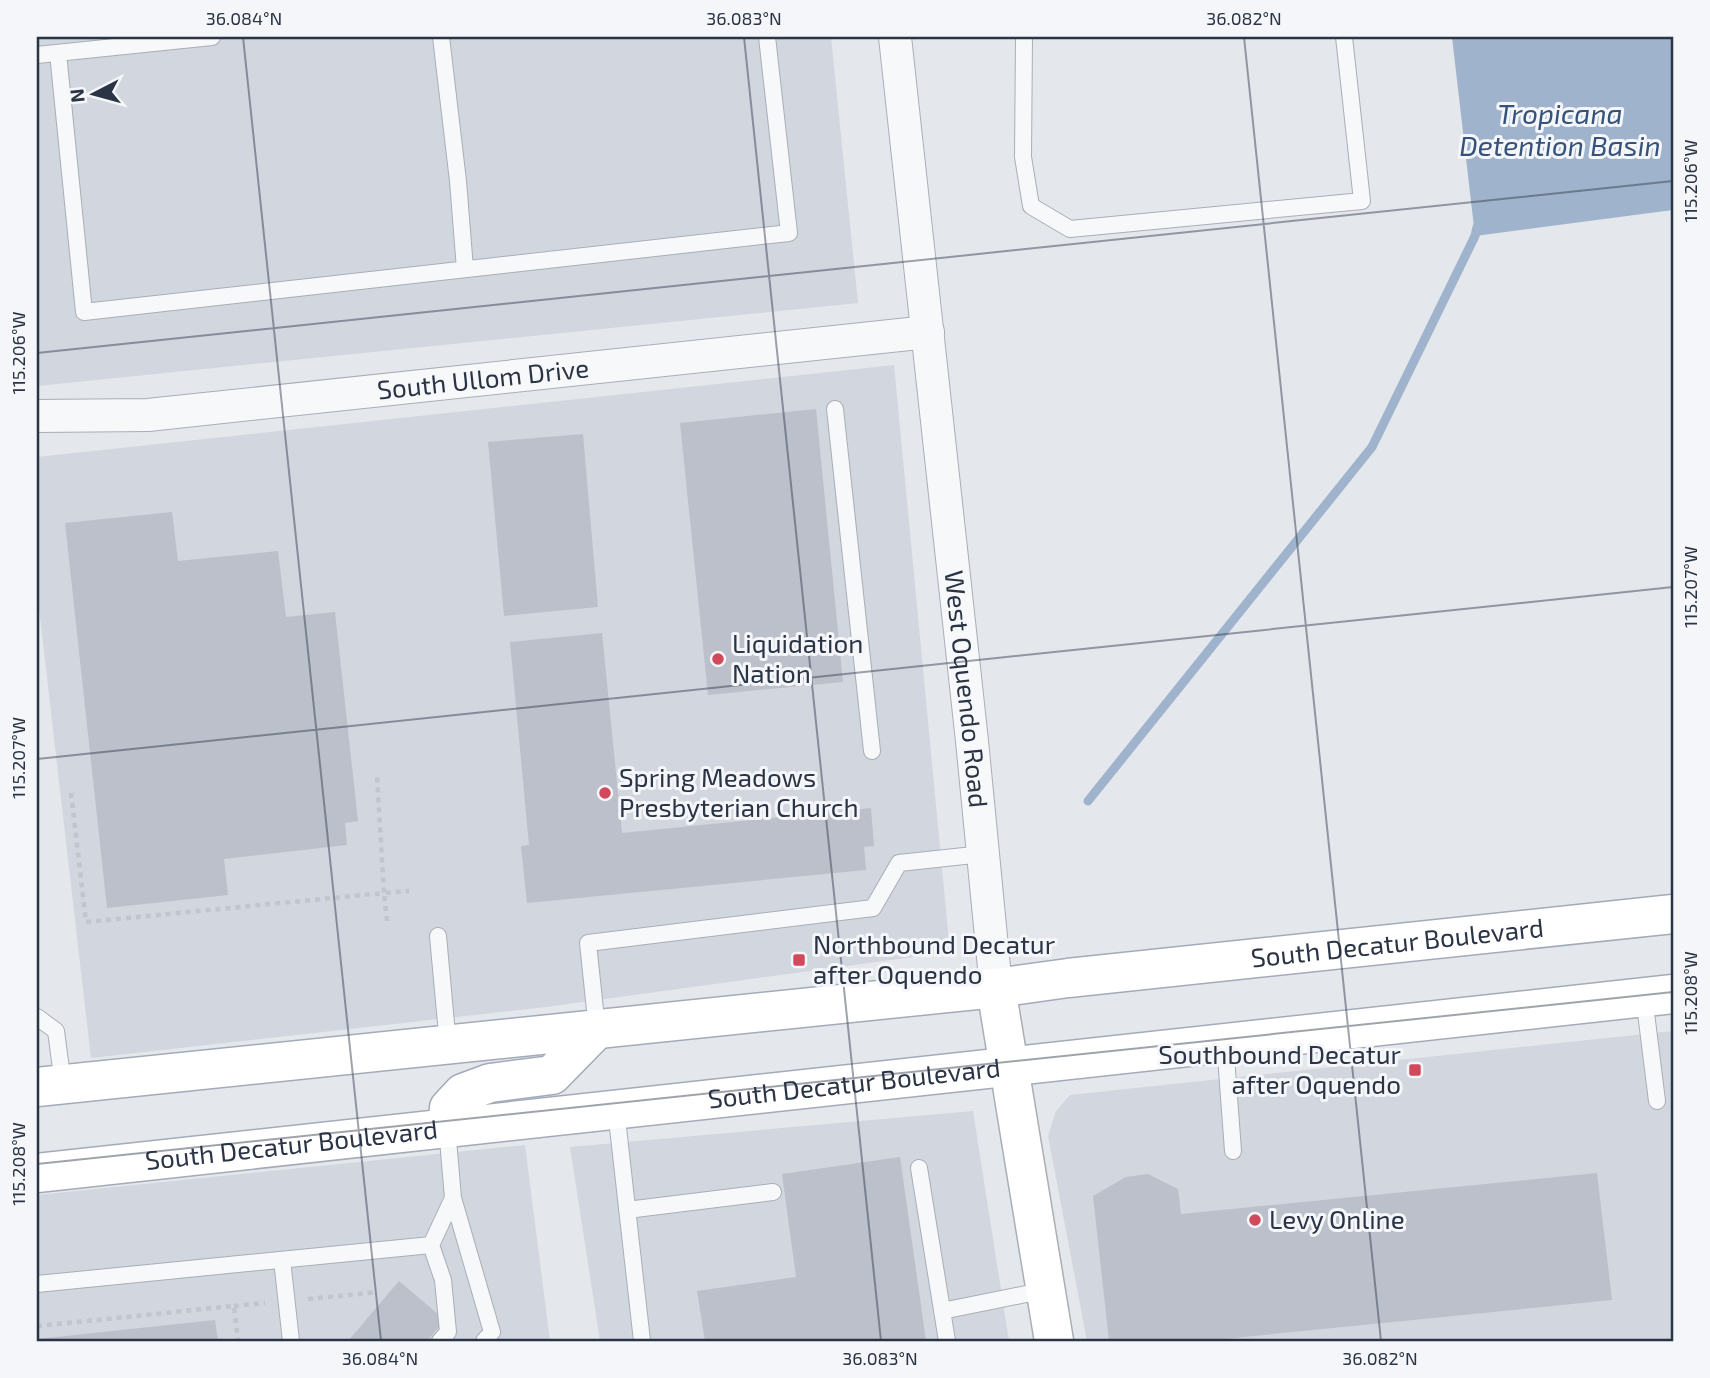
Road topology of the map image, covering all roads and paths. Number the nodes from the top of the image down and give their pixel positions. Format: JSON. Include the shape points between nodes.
{"nodes":[{"id":1,"x":212,"y":37,"type":"edge"},
{"id":2,"x":442,"y":37,"type":"edge"},
{"id":3,"x":767,"y":37,"type":"edge"},
{"id":4,"x":895,"y":37,"type":"edge"},
{"id":5,"x":1024,"y":37,"type":"edge"},
{"id":6,"x":1344,"y":37,"type":"edge"},
{"id":7,"x":58,"y":52,"type":"junction"},
{"id":8,"x":37,"y":55,"type":"edge"},
{"id":9,"x":465,"y":269,"type":"junction"},
{"id":10,"x":928,"y":332,"type":"junction"},
{"id":11,"x":835,"y":409,"type":"dead end"},
{"id":12,"x":37,"y":416,"type":"edge"},
{"id":13,"x":872,"y":751,"type":"dead end"},
{"id":14,"x":377,"y":776,"type":"dead end"},
{"id":15,"x":71,"y":793,"type":"dead end"},
{"id":16,"x":983,"y":853,"type":"junction"},
{"id":17,"x":409,"y":891,"type":"dead end"},
{"id":18,"x":384,"y":893,"type":"junction"},
{"id":19,"x":1673,"y":914,"type":"edge"},
{"id":20,"x":387,"y":921,"type":"dead end"},
{"id":21,"x":438,"y":936,"type":"dead end"},
{"id":22,"x":996,"y":988,"type":"junction"},
{"id":23,"x":1659,"y":996,"type":"edge"},
{"id":24,"x":37,"y":1017,"type":"edge"},
{"id":25,"x":597,"y":1029,"type":"junction"},
{"id":26,"x":1225,"y":1043,"type":"junction"},
{"id":27,"x":448,"y":1045,"type":"junction"},
{"id":28,"x":1008,"y":1067,"type":"junction"},
{"id":29,"x":50,"y":1085,"type":"edge"},
{"id":30,"x":1657,"y":1101,"type":"dead end"},
{"id":31,"x":616,"y":1110,"type":"junction"},
{"id":32,"x":447,"y":1128,"type":"junction"},
{"id":33,"x":1233,"y":1151,"type":"dead end"},
{"id":34,"x":919,"y":1168,"type":"dead end"},
{"id":35,"x":37,"y":1173,"type":"edge"},
{"id":36,"x":773,"y":1192,"type":"dead end"},
{"id":37,"x":453,"y":1198,"type":"junction"},
{"id":38,"x":627,"y":1210,"type":"junction"},
{"id":39,"x":431,"y":1245,"type":"junction"},
{"id":40,"x":282,"y":1260,"type":"junction"},
{"id":41,"x":37,"y":1284,"type":"edge"},
{"id":42,"x":1046,"y":1290,"type":"junction"},
{"id":43,"x":377,"y":1292,"type":"dead end"},
{"id":44,"x":305,"y":1299,"type":"dead end"},
{"id":45,"x":276,"y":1302,"type":"dead end"},
{"id":46,"x":234,"y":1306,"type":"junction"},
{"id":47,"x":942,"y":1311,"type":"junction"},
{"id":48,"x":37,"y":1326,"type":"edge"},
{"id":49,"x":238,"y":1341,"type":"edge"},
{"id":50,"x":291,"y":1341,"type":"edge"},
{"id":51,"x":440,"y":1341,"type":"edge"},
{"id":52,"x":484,"y":1341,"type":"edge"},
{"id":53,"x":642,"y":1341,"type":"edge"},
{"id":54,"x":947,"y":1341,"type":"edge"},
{"id":55,"x":1054,"y":1341,"type":"edge"}],
"edges":[{"from":1,"to":7,"type":"lane"},
{"from":2,"to":9,"type":"lane"},
{"from":3,"to":9,"type":"lane","via":[[789,233]]},
{"from":4,"to":10,"type":"street","name":"West Oquendo Road"},
{"from":5,"to":6,"type":"lane","via":[[1023,157],[1031,206],[1070,229],[1362,201]]},
{"from":7,"to":8,"type":"lane"},
{"from":7,"to":9,"type":"lane","via":[[84,312]]},
{"from":10,"to":12,"type":"street","name":"South Ullom Drive","via":[[148,415]]},
{"from":10,"to":16,"type":"street","name":"West Oquendo Road"},
{"from":11,"to":13,"type":"lane"},
{"from":14,"to":18,"type":"path"},
{"from":15,"to":18,"type":"path","via":[[86,922]]},
{"from":16,"to":22,"type":"street","name":"West Oquendo Road"},
{"from":16,"to":25,"type":"lane","via":[[899,863],[873,908],[588,943]]},
{"from":17,"to":18,"type":"path"},
{"from":18,"to":20,"type":"path"},
{"from":19,"to":22,"type":"main road","name":"South Decatur Boulevard"},
{"from":21,"to":27,"type":"lane"},
{"from":22,"to":25,"type":"main road","name":"South Decatur Boulevard"},
{"from":22,"to":28,"type":"main road","name":"West Oquendo Road"},
{"from":23,"to":26,"type":"main road","name":"South Decatur Boulevard"},
{"from":23,"to":30,"type":"lane"},
{"from":24,"to":29,"type":"lane","via":[[57,1031]]},
{"from":25,"to":27,"type":"main road","name":"South Decatur Boulevard"},
{"from":25,"to":32,"type":"main road","via":[[552,1076],[491,1083],[463,1093],[449,1108]]},
{"from":26,"to":28,"type":"main road","name":"South Decatur Boulevard"},
{"from":26,"to":33,"type":"lane"},
{"from":27,"to":29,"type":"main road","name":"South Decatur Boulevard"},
{"from":28,"to":31,"type":"main road","name":"South Decatur Boulevard"},
{"from":28,"to":42,"type":"main road","name":"West Oquendo Road"},
{"from":31,"to":32,"type":"main road","name":"South Decatur Boulevard"},
{"from":31,"to":38,"type":"lane"},
{"from":32,"to":35,"type":"main road","name":"South Decatur Boulevard"},
{"from":32,"to":37,"type":"lane"},
{"from":34,"to":47,"type":"lane"},
{"from":36,"to":38,"type":"lane"},
{"from":37,"to":39,"type":"lane"},
{"from":37,"to":52,"type":"lane","via":[[492,1332]]},
{"from":38,"to":53,"type":"lane"},
{"from":39,"to":40,"type":"lane"},
{"from":39,"to":51,"type":"lane","via":[[443,1280],[448,1332]]},
{"from":40,"to":41,"type":"lane"},
{"from":40,"to":50,"type":"lane"},
{"from":42,"to":47,"type":"lane"},
{"from":42,"to":55,"type":"main road","name":"West Oquendo Road"},
{"from":43,"to":44,"type":"path"},
{"from":45,"to":46,"type":"path"},
{"from":46,"to":48,"type":"path"},
{"from":46,"to":49,"type":"path"},
{"from":47,"to":54,"type":"lane"}]}
